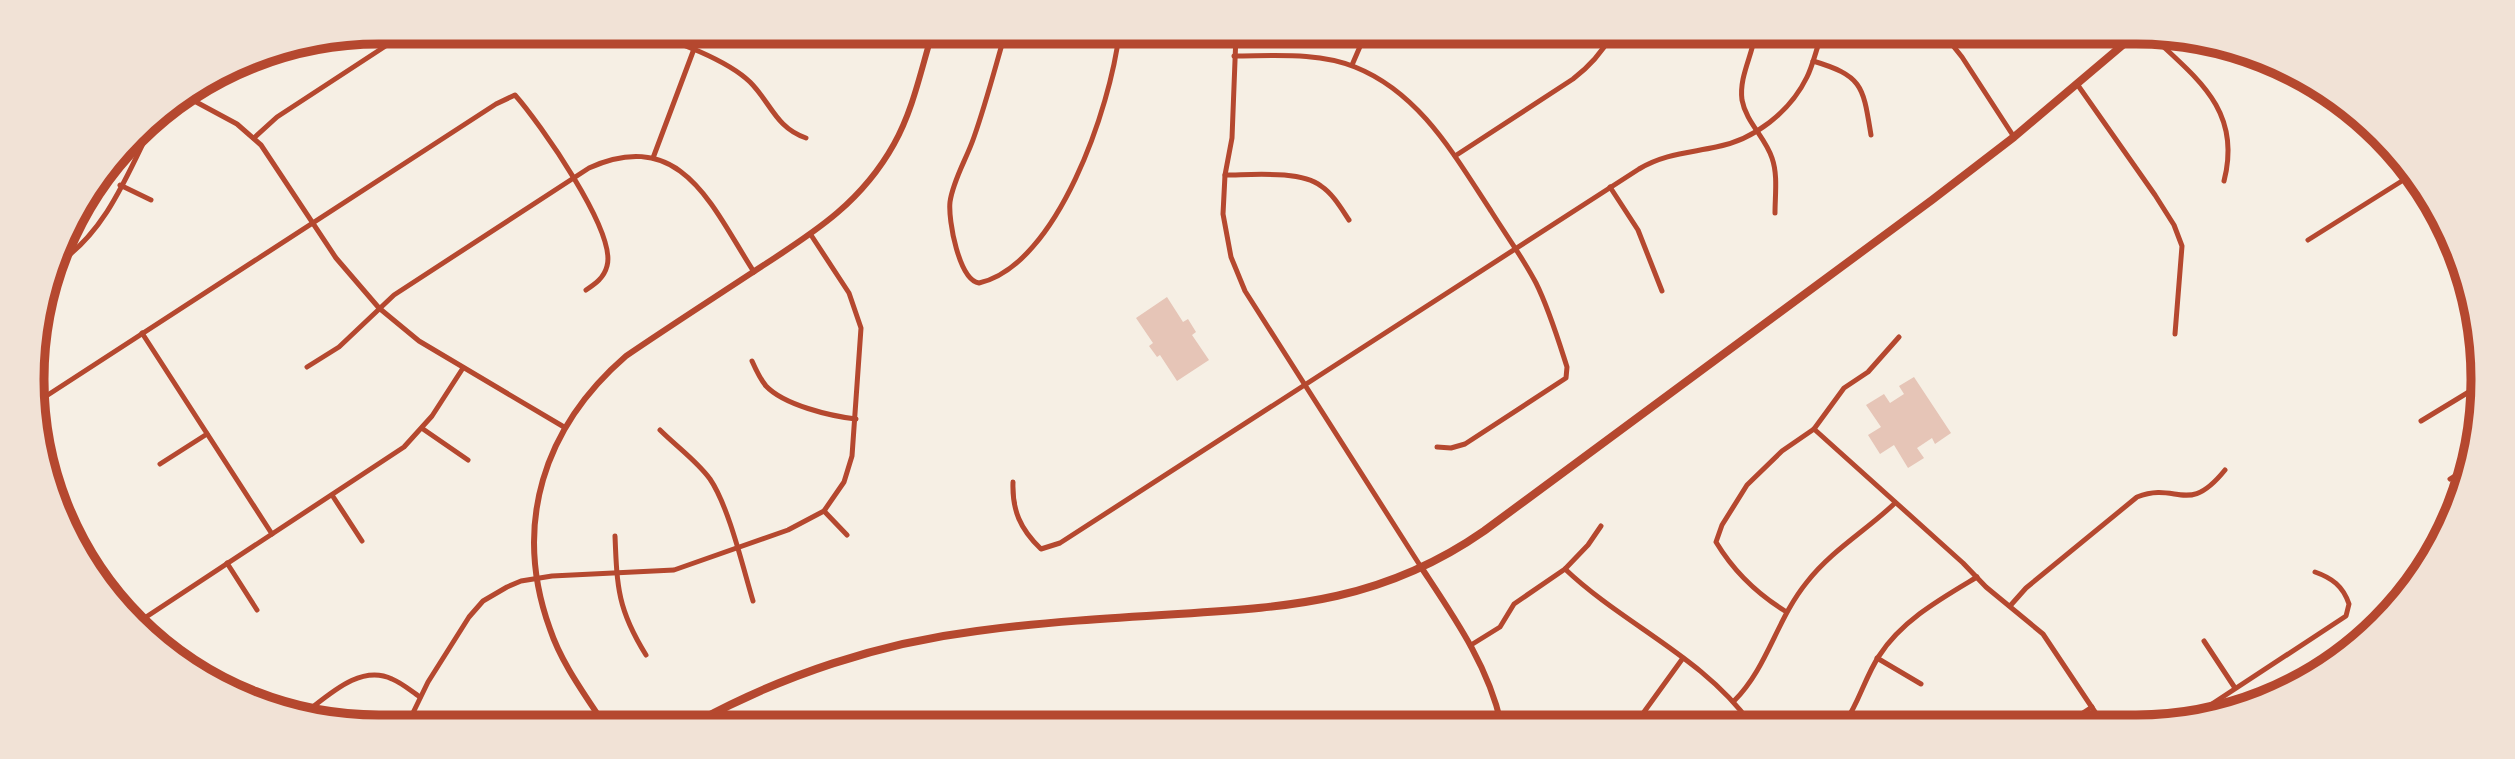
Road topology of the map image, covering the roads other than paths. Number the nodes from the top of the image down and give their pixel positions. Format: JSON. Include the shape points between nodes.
{"nodes":[{"id":1,"x":388,"y":44,"type":"edge"},
{"id":2,"x":676,"y":44,"type":"edge"},
{"id":3,"x":695,"y":44,"type":"edge"},
{"id":4,"x":929,"y":44,"type":"edge"},
{"id":5,"x":1001,"y":44,"type":"edge"},
{"id":6,"x":1118,"y":44,"type":"edge"},
{"id":7,"x":1235,"y":44,"type":"edge"},
{"id":8,"x":1361,"y":44,"type":"edge"},
{"id":9,"x":1606,"y":44,"type":"edge"},
{"id":10,"x":1753,"y":44,"type":"edge"},
{"id":11,"x":1819,"y":44,"type":"edge"},
{"id":12,"x":1952,"y":44,"type":"edge"},
{"id":13,"x":2124,"y":44,"type":"edge"},
{"id":14,"x":2161,"y":45,"type":"edge"},
{"id":15,"x":693,"y":50,"type":"junction"},
{"id":16,"x":1234,"y":56,"type":"junction"},
{"id":17,"x":1813,"y":61,"type":"junction"},
{"id":18,"x":1352,"y":65,"type":"junction"},
{"id":19,"x":2077,"y":84,"type":"junction"},
{"id":20,"x":193,"y":100,"type":"edge"},
{"id":21,"x":1757,"y":131,"type":"junction"},
{"id":22,"x":1871,"y":135,"type":"dead end"},
{"id":23,"x":2014,"y":137,"type":"junction"},
{"id":24,"x":254,"y":138,"type":"junction"},
{"id":25,"x":806,"y":138,"type":"dead end"},
{"id":26,"x":144,"y":140,"type":"edge"},
{"id":27,"x":1455,"y":156,"type":"junction"},
{"id":28,"x":653,"y":158,"type":"junction"},
{"id":29,"x":1225,"y":175,"type":"junction"},
{"id":30,"x":573,"y":178,"type":"junction"},
{"id":31,"x":2405,"y":179,"type":"edge"},
{"id":32,"x":2224,"y":181,"type":"dead end"},
{"id":33,"x":120,"y":186,"type":"junction"},
{"id":34,"x":1610,"y":187,"type":"junction"},
{"id":35,"x":151,"y":200,"type":"dead end"},
{"id":36,"x":1775,"y":212,"type":"dead end"},
{"id":37,"x":1349,"y":220,"type":"dead end"},
{"id":38,"x":313,"y":223,"type":"junction"},
{"id":39,"x":811,"y":235,"type":"junction"},
{"id":40,"x":2308,"y":240,"type":"dead end"},
{"id":41,"x":1515,"y":249,"type":"junction"},
{"id":42,"x":67,"y":257,"type":"edge"},
{"id":43,"x":754,"y":272,"type":"junction"},
{"id":44,"x":586,"y":290,"type":"dead end"},
{"id":45,"x":1662,"y":291,"type":"dead end"},
{"id":46,"x":379,"y":308,"type":"junction"},
{"id":47,"x":142,"y":333,"type":"junction"},
{"id":48,"x":2175,"y":334,"type":"dead end"},
{"id":49,"x":1899,"y":337,"type":"dead end"},
{"id":50,"x":752,"y":361,"type":"dead end"},
{"id":51,"x":307,"y":367,"type":"dead end"},
{"id":52,"x":463,"y":368,"type":"junction"},
{"id":53,"x":1305,"y":386,"type":"junction"},
{"id":54,"x":2471,"y":391,"type":"edge"},
{"id":55,"x":44,"y":397,"type":"edge"},
{"id":56,"x":856,"y":419,"type":"junction"},
{"id":57,"x":2421,"y":421,"type":"dead end"},
{"id":58,"x":564,"y":427,"type":"junction"},
{"id":59,"x":423,"y":429,"type":"junction"},
{"id":60,"x":1814,"y":429,"type":"junction"},
{"id":61,"x":660,"y":430,"type":"dead end"},
{"id":62,"x":207,"y":434,"type":"junction"},
{"id":63,"x":1437,"y":447,"type":"dead end"},
{"id":64,"x":468,"y":460,"type":"dead end"},
{"id":65,"x":160,"y":464,"type":"dead end"},
{"id":66,"x":2225,"y":470,"type":"dead end"},
{"id":67,"x":2457,"y":475,"type":"edge"},
{"id":68,"x":2450,"y":480,"type":"dead end"},
{"id":69,"x":1013,"y":482,"type":"dead end"},
{"id":70,"x":332,"y":495,"type":"junction"},
{"id":71,"x":1895,"y":503,"type":"junction"},
{"id":72,"x":824,"y":511,"type":"junction"},
{"id":73,"x":1601,"y":526,"type":"dead end"},
{"id":74,"x":272,"y":534,"type":"junction"},
{"id":75,"x":846,"y":535,"type":"dead end"},
{"id":76,"x":615,"y":536,"type":"dead end"},
{"id":77,"x":362,"y":541,"type":"dead end"},
{"id":78,"x":737,"y":549,"type":"junction"},
{"id":79,"x":227,"y":563,"type":"junction"},
{"id":80,"x":1421,"y":567,"type":"junction"},
{"id":81,"x":1565,"y":569,"type":"junction"},
{"id":82,"x":2315,"y":572,"type":"dead end"},
{"id":83,"x":616,"y":574,"type":"junction"},
{"id":84,"x":1977,"y":577,"type":"junction"},
{"id":85,"x":536,"y":578,"type":"junction"},
{"id":86,"x":753,"y":601,"type":"dead end"},
{"id":87,"x":2010,"y":606,"type":"junction"},
{"id":88,"x":257,"y":610,"type":"dead end"},
{"id":89,"x":1785,"y":611,"type":"junction"},
{"id":90,"x":144,"y":619,"type":"edge"},
{"id":91,"x":2204,"y":641,"type":"dead end"},
{"id":92,"x":1471,"y":645,"type":"junction"},
{"id":93,"x":646,"y":654,"type":"dead end"},
{"id":94,"x":1683,"y":658,"type":"junction"},
{"id":95,"x":1877,"y":658,"type":"junction"},
{"id":96,"x":1922,"y":684,"type":"dead end"},
{"id":97,"x":2235,"y":688,"type":"junction"},
{"id":98,"x":420,"y":697,"type":"junction"},
{"id":99,"x":1734,"y":701,"type":"junction"},
{"id":100,"x":311,"y":708,"type":"edge"},
{"id":101,"x":2092,"y":708,"type":"junction"},
{"id":102,"x":2204,"y":708,"type":"edge"},
{"id":103,"x":412,"y":715,"type":"edge"},
{"id":104,"x":598,"y":715,"type":"edge"},
{"id":105,"x":711,"y":715,"type":"edge"},
{"id":106,"x":1499,"y":715,"type":"edge"},
{"id":107,"x":1642,"y":715,"type":"edge"},
{"id":108,"x":1744,"y":715,"type":"edge"},
{"id":109,"x":1850,"y":715,"type":"edge"},
{"id":110,"x":2081,"y":715,"type":"edge"},
{"id":111,"x":2097,"y":715,"type":"edge"}],
"edges":[{"from":1,"to":24,"type":"street","via":[[290,107]]},
{"from":2,"to":15,"type":"street"},
{"from":3,"to":15,"type":"street"},
{"from":4,"to":39,"type":"street","via":[[908,112],[884,161],[855,198]]},
{"from":5,"to":6,"type":"street","via":[[975,136],[950,200],[951,227],[966,275],[979,283],[1027,253],[1073,185],[1090,149]]},
{"from":7,"to":16,"type":"street"},
{"from":8,"to":18,"type":"street"},
{"from":9,"to":27,"type":"street","via":[[1573,79]]},
{"from":10,"to":21,"type":"street","via":[[1742,90],[1743,103]]},
{"from":11,"to":17,"type":"street"},
{"from":12,"to":23,"type":"street"},
{"from":13,"to":19,"type":"main road"},
{"from":14,"to":32,"type":"street","via":[[2204,86],[2222,117],[2229,159]]},
{"from":15,"to":25,"type":"street","via":[[734,69],[765,99],[782,125]]},
{"from":15,"to":28,"type":"street"},
{"from":16,"to":18,"type":"street","via":[[1312,57]]},
{"from":16,"to":29,"type":"street","via":[[1232,138]]},
{"from":17,"to":21,"type":"street","via":[[1799,92]]},
{"from":17,"to":22,"type":"street","via":[[1853,79],[1864,98]]},
{"from":18,"to":27,"type":"street","via":[[1408,100]]},
{"from":19,"to":23,"type":"main road"},
{"from":19,"to":48,"type":"street","via":[[2180,238]]},
{"from":20,"to":24,"type":"street"},
{"from":21,"to":34,"type":"street","via":[[1716,147],[1663,157]]},
{"from":21,"to":36,"type":"street","via":[[1772,157]]},
{"from":23,"to":80,"type":"main road","via":[[1484,531]]},
{"from":24,"to":38,"type":"street"},
{"from":26,"to":33,"type":"street"},
{"from":27,"to":41,"type":"street"},
{"from":28,"to":30,"type":"street","via":[[606,161]]},
{"from":28,"to":43,"type":"street","via":[[696,183]]},
{"from":29,"to":37,"type":"street","via":[[1292,176],[1313,181],[1333,197]]},
{"from":29,"to":53,"type":"street","via":[[1225,235],[1237,274]]},
{"from":30,"to":38,"type":"street","via":[[515,95]]},
{"from":30,"to":44,"type":"street","via":[[597,219],[608,254],[599,281]]},
{"from":30,"to":46,"type":"street"},
{"from":31,"to":40,"type":"street"},
{"from":33,"to":35,"type":"street"},
{"from":33,"to":42,"type":"street","via":[[92,235]]},
{"from":34,"to":41,"type":"street"},
{"from":34,"to":45,"type":"street","via":[[1638,230]]},
{"from":38,"to":46,"type":"street","via":[[349,276]]},
{"from":38,"to":47,"type":"street"},
{"from":39,"to":43,"type":"street"},
{"from":39,"to":56,"type":"street","via":[[849,293],[861,328]]},
{"from":41,"to":53,"type":"street"},
{"from":41,"to":63,"type":"street","via":[[1543,298],[1567,367],[1566,378],[1465,444]]},
{"from":43,"to":58,"type":"street","via":[[626,356],[582,399]]},
{"from":46,"to":51,"type":"street","via":[[339,347]]},
{"from":46,"to":52,"type":"street","via":[[419,341]]},
{"from":47,"to":55,"type":"street"},
{"from":47,"to":62,"type":"street"},
{"from":49,"to":60,"type":"street","via":[[1868,372],[1844,388]]},
{"from":50,"to":56,"type":"street","via":[[761,380],[778,396]]},
{"from":52,"to":58,"type":"street"},
{"from":52,"to":59,"type":"street"},
{"from":53,"to":69,"type":"street","via":[[1051,547],[1041,549],[1018,520]]},
{"from":53,"to":80,"type":"street"},
{"from":54,"to":57,"type":"street"},
{"from":56,"to":72,"type":"street","via":[[850,466]]},
{"from":58,"to":85,"type":"street","via":[[539,499]]},
{"from":59,"to":64,"type":"street"},
{"from":59,"to":70,"type":"street"},
{"from":60,"to":71,"type":"street"},
{"from":60,"to":89,"type":"street","via":[[1782,451],[1747,485],[1716,542],[1752,588]]},
{"from":61,"to":78,"type":"street","via":[[709,478]]},
{"from":62,"to":65,"type":"street"},
{"from":62,"to":74,"type":"street"},
{"from":66,"to":87,"type":"street","via":[[2196,495],[2137,497]]},
{"from":67,"to":68,"type":"street"},
{"from":70,"to":74,"type":"street"},
{"from":70,"to":77,"type":"street"},
{"from":71,"to":84,"type":"street"},
{"from":71,"to":89,"type":"street","via":[[1825,561]]},
{"from":72,"to":75,"type":"street"},
{"from":72,"to":78,"type":"street"},
{"from":73,"to":81,"type":"street"},
{"from":74,"to":79,"type":"street"},
{"from":76,"to":83,"type":"street"},
{"from":78,"to":83,"type":"street","via":[[674,570]]},
{"from":78,"to":86,"type":"street"},
{"from":79,"to":88,"type":"street"},
{"from":79,"to":90,"type":"street"},
{"from":80,"to":92,"type":"street"},
{"from":80,"to":105,"type":"main road","via":[[1363,590],[1293,605],[979,630],[910,642],[789,679]]},
{"from":81,"to":92,"type":"street","via":[[1514,604],[1500,626]]},
{"from":81,"to":94,"type":"street","via":[[1601,601]]},
{"from":82,"to":97,"type":"street","via":[[2341,587],[2349,610]]},
{"from":83,"to":85,"type":"street"},
{"from":83,"to":93,"type":"street","via":[[626,620]]},
{"from":84,"to":87,"type":"street"},
{"from":84,"to":95,"type":"street","via":[[1913,619]]},
{"from":85,"to":98,"type":"street","via":[[507,587],[476,608]]},
{"from":85,"to":104,"type":"street","via":[[550,631]]},
{"from":87,"to":101,"type":"street","via":[[2054,647]]},
{"from":89,"to":99,"type":"street","via":[[1757,674]]},
{"from":91,"to":97,"type":"street"},
{"from":92,"to":106,"type":"street","via":[[1490,683]]},
{"from":94,"to":99,"type":"street"},
{"from":94,"to":107,"type":"street"},
{"from":95,"to":96,"type":"street"},
{"from":95,"to":109,"type":"street"},
{"from":97,"to":102,"type":"street"},
{"from":98,"to":100,"type":"street","via":[[391,678],[373,673]]},
{"from":98,"to":103,"type":"street"},
{"from":99,"to":108,"type":"street"},
{"from":101,"to":110,"type":"street"},
{"from":101,"to":111,"type":"street"}]}
